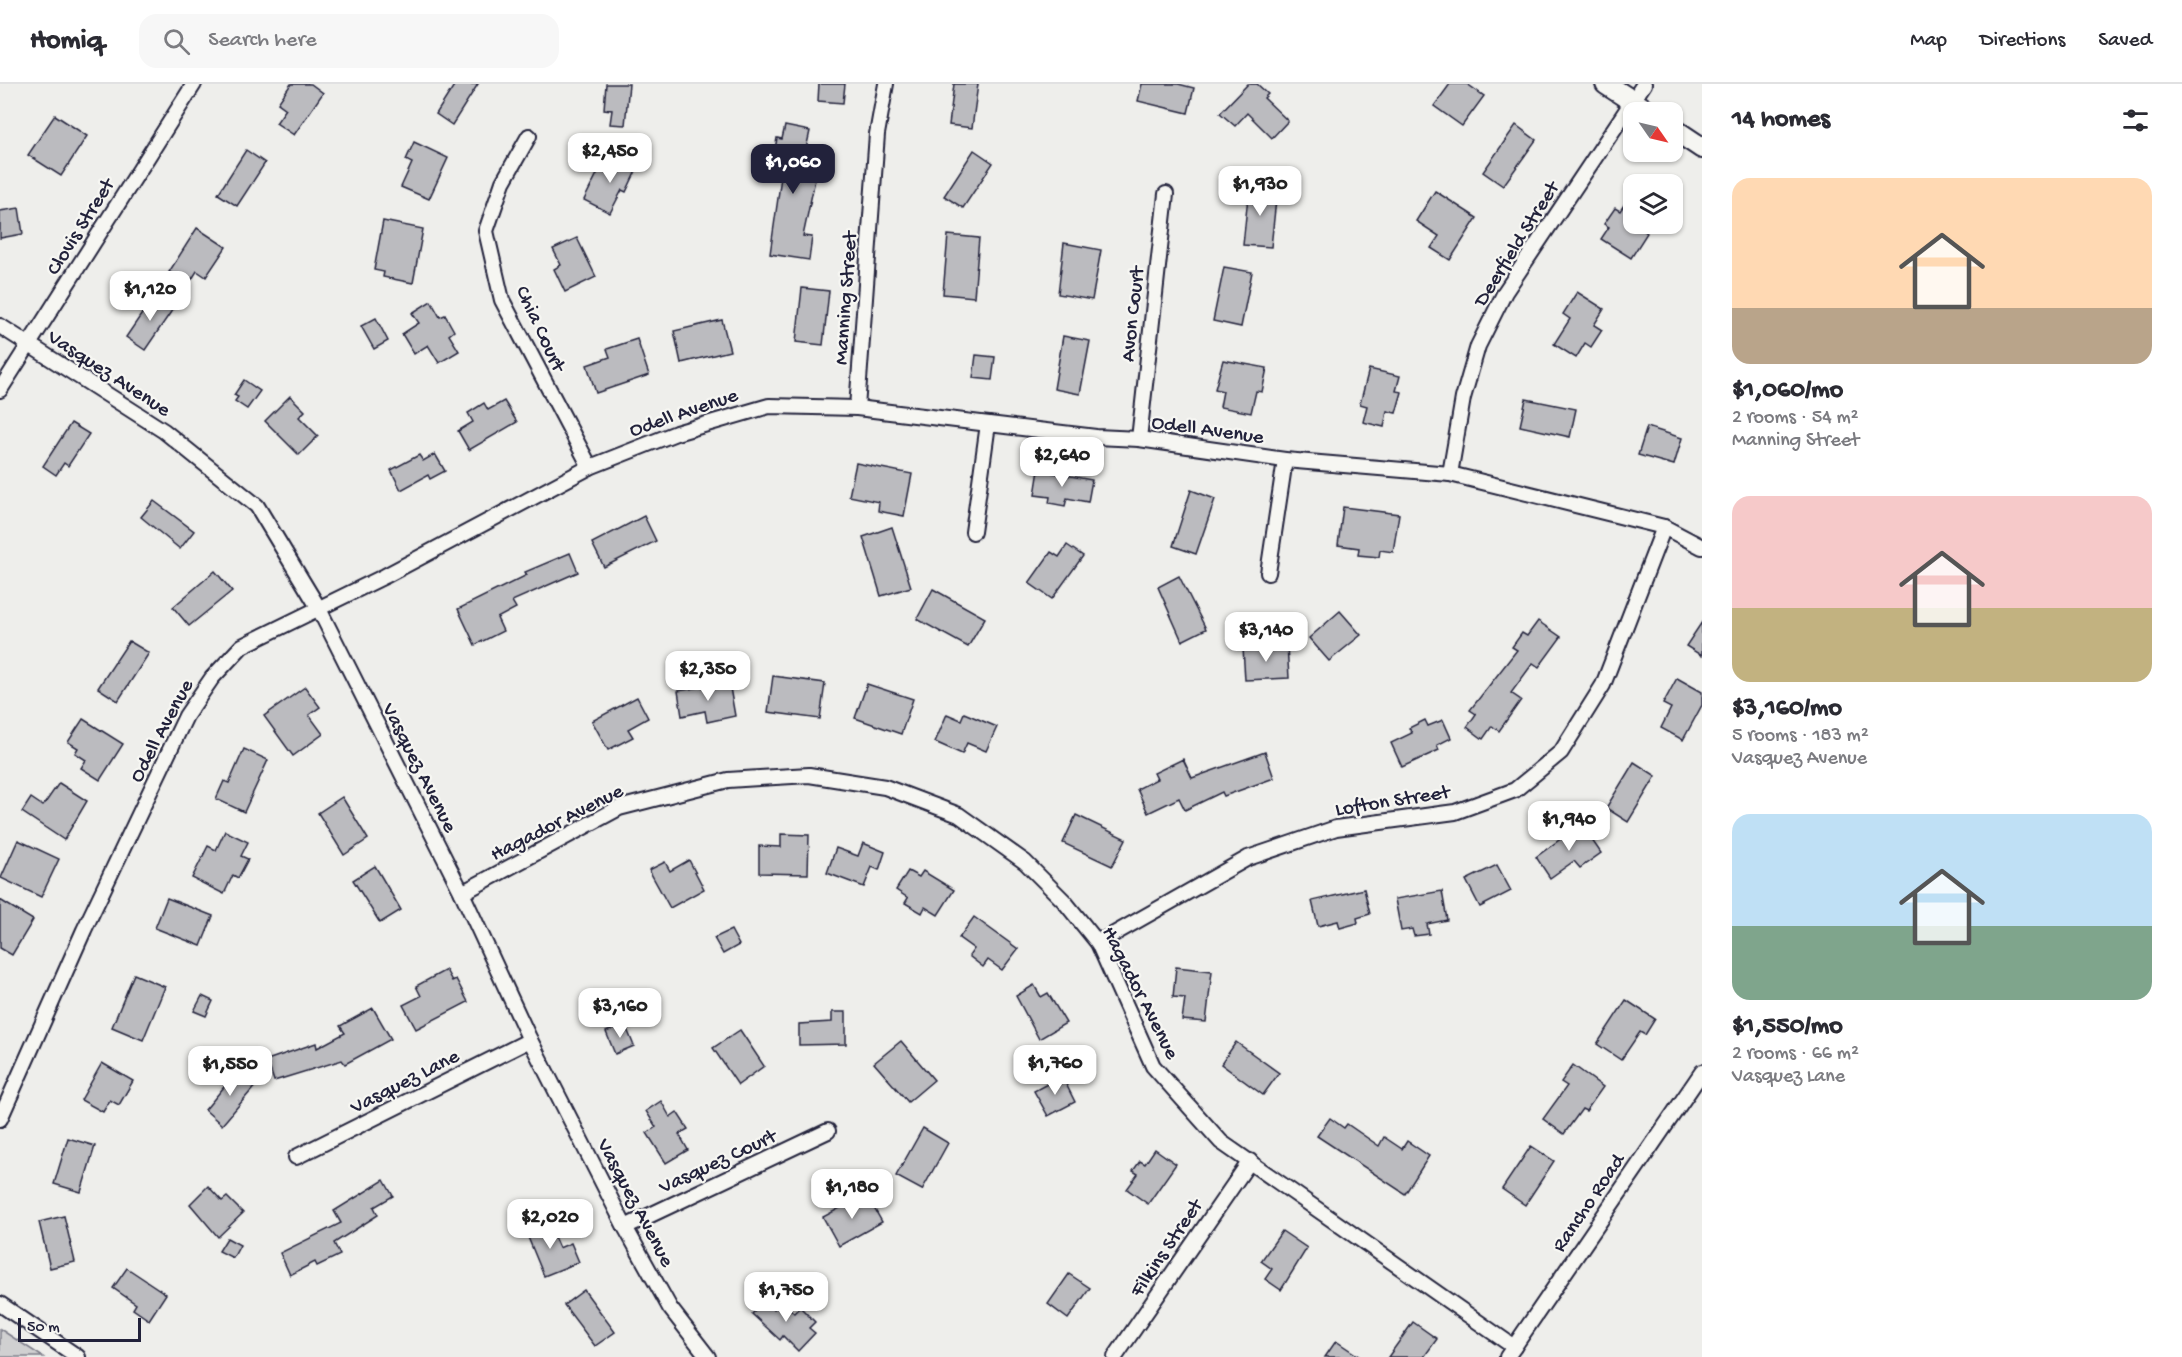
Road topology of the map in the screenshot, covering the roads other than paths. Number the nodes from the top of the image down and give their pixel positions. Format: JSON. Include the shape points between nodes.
{"nodes":[{"id":1,"x":194,"y":84,"type":"edge"},
{"id":2,"x":886,"y":84,"type":"edge"},
{"id":3,"x":1606,"y":84,"type":"edge"},
{"id":4,"x":1644,"y":84,"type":"edge"},
{"id":5,"x":1632,"y":101,"type":"junction"},
{"id":6,"x":1683,"y":135,"type":"edge"},
{"id":7,"x":529,"y":136,"type":"dead end"},
{"id":8,"x":1702,"y":148,"type":"edge"},
{"id":9,"x":1166,"y":194,"type":"dead end"},
{"id":10,"x":0,"y":326,"type":"edge"},
{"id":11,"x":29,"y":344,"type":"junction"},
{"id":12,"x":0,"y":390,"type":"edge"},
{"id":13,"x":856,"y":408,"type":"junction"},
{"id":14,"x":988,"y":424,"type":"junction"},
{"id":15,"x":1139,"y":439,"type":"junction"},
{"id":16,"x":1285,"y":460,"type":"junction"},
{"id":17,"x":590,"y":467,"type":"junction"},
{"id":18,"x":1450,"y":474,"type":"junction"},
{"id":19,"x":1664,"y":527,"type":"junction"},
{"id":20,"x":973,"y":532,"type":"dead end"},
{"id":21,"x":1702,"y":547,"type":"edge"},
{"id":22,"x":1268,"y":573,"type":"dead end"},
{"id":23,"x":318,"y":607,"type":"junction"},
{"id":24,"x":462,"y":893,"type":"junction"},
{"id":25,"x":1098,"y":944,"type":"junction"},
{"id":26,"x":530,"y":1040,"type":"junction"},
{"id":27,"x":1702,"y":1072,"type":"edge"},
{"id":28,"x":0,"y":1119,"type":"edge"},
{"id":29,"x":828,"y":1131,"type":"dead end"},
{"id":30,"x":296,"y":1157,"type":"dead end"},
{"id":31,"x":1250,"y":1161,"type":"junction"},
{"id":32,"x":625,"y":1227,"type":"junction"},
{"id":33,"x":0,"y":1304,"type":"edge"},
{"id":34,"x":1510,"y":1352,"type":"edge"},
{"id":35,"x":78,"y":1357,"type":"edge"},
{"id":36,"x":708,"y":1357,"type":"edge"},
{"id":37,"x":1115,"y":1357,"type":"edge"}],
"edges":[{"from":1,"to":11,"type":"street","name":"Clovis Street"},
{"from":2,"to":13,"type":"street","name":"Manning Street","via":[[877,134]]},
{"from":3,"to":5,"type":"main road"},
{"from":4,"to":5,"type":"street","name":"Deerfield Street"},
{"from":5,"to":18,"type":"street","name":"Deerfield Street","via":[[1505,292],[1478,346],[1463,398]]},
{"from":6,"to":8,"type":"main road"},
{"from":7,"to":17,"type":"street","name":"Chia Court","via":[[503,182],[486,231],[502,300]]},
{"from":9,"to":15,"type":"street","name":"Avon Court"},
{"from":10,"to":11,"type":"street","name":"Vasquez Avenue"},
{"from":11,"to":12,"type":"street","name":"Clovis Street"},
{"from":11,"to":23,"type":"street","name":"Vasquez Avenue","via":[[164,431],[257,506]]},
{"from":13,"to":14,"type":"street","name":"Odell Avenue"},
{"from":13,"to":17,"type":"street","name":"Odell Avenue","via":[[768,406],[676,433]]},
{"from":14,"to":15,"type":"street","name":"Odell Avenue"},
{"from":14,"to":20,"type":"street"},
{"from":15,"to":16,"type":"street","name":"Odell Avenue"},
{"from":16,"to":18,"type":"street","name":"Odell Avenue"},
{"from":16,"to":22,"type":"street"},
{"from":17,"to":23,"type":"street","name":"Odell Avenue","via":[[385,576]]},
{"from":18,"to":19,"type":"street","name":"Odell Avenue"},
{"from":19,"to":21,"type":"street","name":"Odell Avenue"},
{"from":19,"to":25,"type":"street","name":"Lofton Street","via":[[1603,685],[1561,752],[1515,790],[1455,812],[1336,828],[1248,858]]},
{"from":23,"to":24,"type":"street","name":"Vasquez Avenue"},
{"from":23,"to":28,"type":"street","name":"Odell Avenue","via":[[242,646],[212,678],[186,716]]},
{"from":24,"to":25,"type":"street","name":"Hagador Avenue","via":[[619,808],[728,780],[809,775],[885,787],[959,815],[1025,862],[1064,901]]},
{"from":24,"to":26,"type":"street","name":"Vasquez Avenue"},
{"from":25,"to":31,"type":"street","name":"Hagador Avenue","via":[[1153,1066],[1221,1142]]},
{"from":26,"to":30,"type":"street","name":"Vasquez Lane"},
{"from":26,"to":32,"type":"street","name":"Vasquez Avenue"},
{"from":27,"to":34,"type":"street","name":"Rancho Road"},
{"from":29,"to":32,"type":"street","name":"Vasquez Court"},
{"from":31,"to":34,"type":"street","name":"Hagador Avenue"},
{"from":31,"to":37,"type":"street","name":"Filkins Street"},
{"from":32,"to":36,"type":"street","name":"Vasquez Avenue","via":[[670,1308]]},
{"from":33,"to":35,"type":"street"}]}
